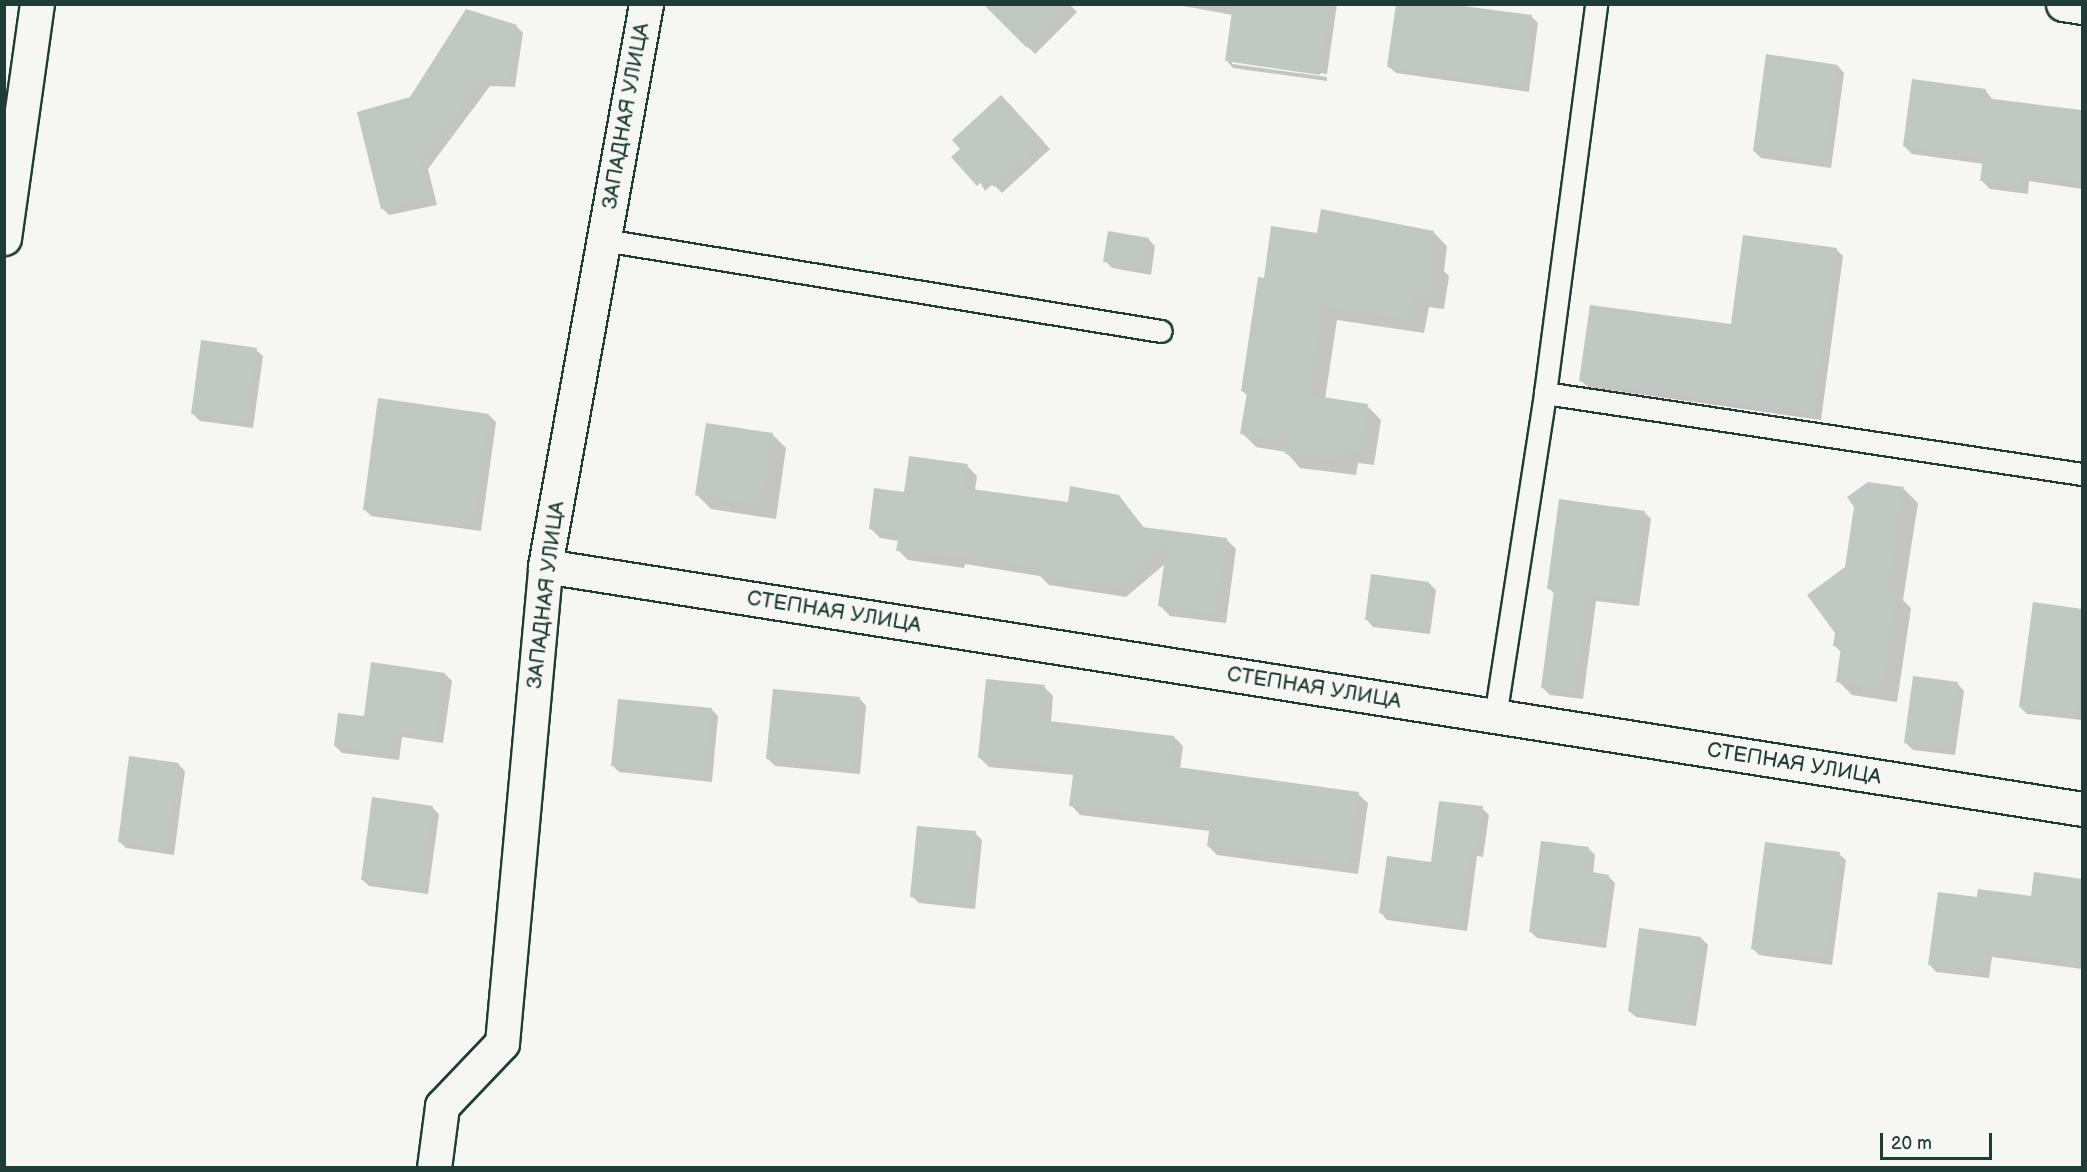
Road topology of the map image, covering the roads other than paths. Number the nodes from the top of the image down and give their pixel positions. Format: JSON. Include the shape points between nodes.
{"nodes":[{"id":1,"x":37,"y":4,"type":"edge"},
{"id":2,"x":646,"y":4,"type":"edge"},
{"id":3,"x":1596,"y":4,"type":"edge"},
{"id":4,"x":2063,"y":4,"type":"edge"},
{"id":5,"x":2082,"y":7,"type":"edge"},
{"id":6,"x":4,"y":238,"type":"edge"},
{"id":7,"x":604,"y":240,"type":"junction"},
{"id":8,"x":1161,"y":331,"type":"dead end"},
{"id":9,"x":1545,"y":393,"type":"junction"},
{"id":10,"x":2082,"y":474,"type":"edge"},
{"id":11,"x":545,"y":566,"type":"junction"},
{"id":12,"x":1495,"y":717,"type":"junction"},
{"id":13,"x":2082,"y":809,"type":"edge"},
{"id":14,"x":434,"y":1167,"type":"edge"}],
"edges":[{"from":1,"to":6,"type":"street"},
{"from":2,"to":7,"type":"street","name":"ЗАПАДНАЯ УЛИЦА"},
{"from":3,"to":9,"type":"lane"},
{"from":4,"to":5,"type":"street"},
{"from":7,"to":8,"type":"lane"},
{"from":7,"to":11,"type":"street","name":"ЗАПАДНАЯ УЛИЦА"},
{"from":9,"to":10,"type":"lane"},
{"from":9,"to":12,"type":"lane"},
{"from":11,"to":12,"type":"street","name":"СТЕПНАЯ УЛИЦА"},
{"from":11,"to":14,"type":"street","name":"ЗАПАДНАЯ УЛИЦА","via":[[502,1043],[442,1106]]},
{"from":12,"to":13,"type":"street","name":"СТЕПНАЯ УЛИЦА"}]}
